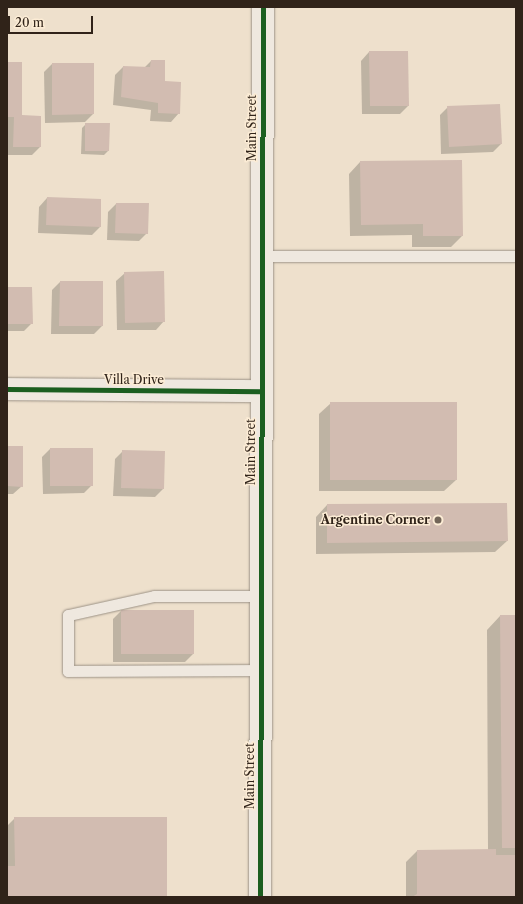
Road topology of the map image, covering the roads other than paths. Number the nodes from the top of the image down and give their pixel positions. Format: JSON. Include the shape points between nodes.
{"nodes":[{"id":1,"x":263,"y":7,"type":"edge"},
{"id":2,"x":262,"y":256,"type":"junction"},
{"id":3,"x":516,"y":256,"type":"edge"},
{"id":4,"x":7,"y":389,"type":"edge"},
{"id":5,"x":261,"y":391,"type":"junction"},
{"id":6,"x":260,"y":596,"type":"junction"},
{"id":7,"x":260,"y":670,"type":"junction"},
{"id":8,"x":260,"y":897,"type":"edge"}],
"edges":[{"from":1,"to":2,"type":"main road","name":"Main Street"},
{"from":2,"to":3,"type":"lane"},
{"from":2,"to":5,"type":"main road","name":"Main Street"},
{"from":4,"to":5,"type":"main road","name":"Villa Drive"},
{"from":5,"to":6,"type":"main road","name":"Main Street"},
{"from":6,"to":7,"type":"main road","name":"Main Street"},
{"from":6,"to":7,"type":"lane","via":[[154,596],[68,615],[68,671]]},
{"from":7,"to":8,"type":"main road","name":"Main Street"}]}
